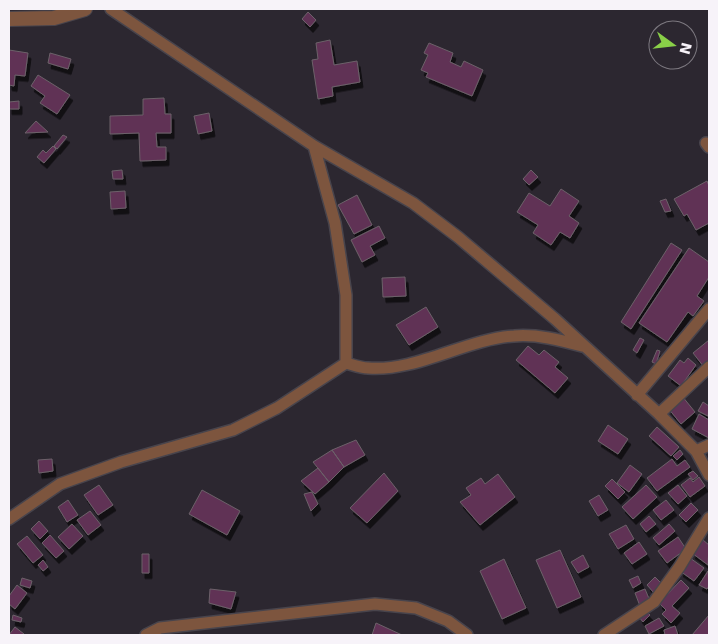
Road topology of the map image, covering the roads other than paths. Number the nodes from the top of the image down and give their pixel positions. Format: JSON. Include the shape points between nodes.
{"nodes":[{"id":1,"x":85,"y":9,"type":"edge"},
{"id":2,"x":110,"y":9,"type":"edge"},
{"id":3,"x":9,"y":20,"type":"edge"},
{"id":4,"x":314,"y":146,"type":"junction"},
{"id":5,"x":709,"y":309,"type":"edge"},
{"id":6,"x":584,"y":346,"type":"junction"},
{"id":7,"x":346,"y":363,"type":"junction"},
{"id":8,"x":709,"y":367,"type":"edge"},
{"id":9,"x":637,"y":396,"type":"junction"},
{"id":10,"x":659,"y":414,"type":"junction"},
{"id":11,"x":709,"y":445,"type":"edge"},
{"id":12,"x":696,"y":451,"type":"junction"},
{"id":13,"x":709,"y":475,"type":"edge"},
{"id":14,"x":709,"y":518,"type":"edge"},
{"id":15,"x":9,"y":519,"type":"edge"},
{"id":16,"x":602,"y":634,"type":"edge"},
{"id":17,"x":146,"y":635,"type":"edge"},
{"id":18,"x":467,"y":635,"type":"edge"}],
"edges":[{"from":1,"to":3,"type":"street","via":[[54,18]]},
{"from":2,"to":4,"type":"street"},
{"from":4,"to":6,"type":"street","via":[[413,203],[507,278]]},
{"from":4,"to":7,"type":"street","via":[[336,223],[346,295]]},
{"from":5,"to":9,"type":"street"},
{"from":6,"to":7,"type":"street","via":[[546,337],[514,336],[478,342],[402,365],[368,368]]},
{"from":6,"to":9,"type":"street"},
{"from":7,"to":15,"type":"street","via":[[277,408],[233,430],[121,462],[60,484]]},
{"from":8,"to":10,"type":"street"},
{"from":9,"to":10,"type":"street"},
{"from":10,"to":12,"type":"street"},
{"from":11,"to":12,"type":"street"},
{"from":12,"to":13,"type":"street"},
{"from":14,"to":16,"type":"street","via":[[654,602]]},
{"from":17,"to":18,"type":"street","via":[[160,628],[375,604],[416,608],[448,620]]}]}
